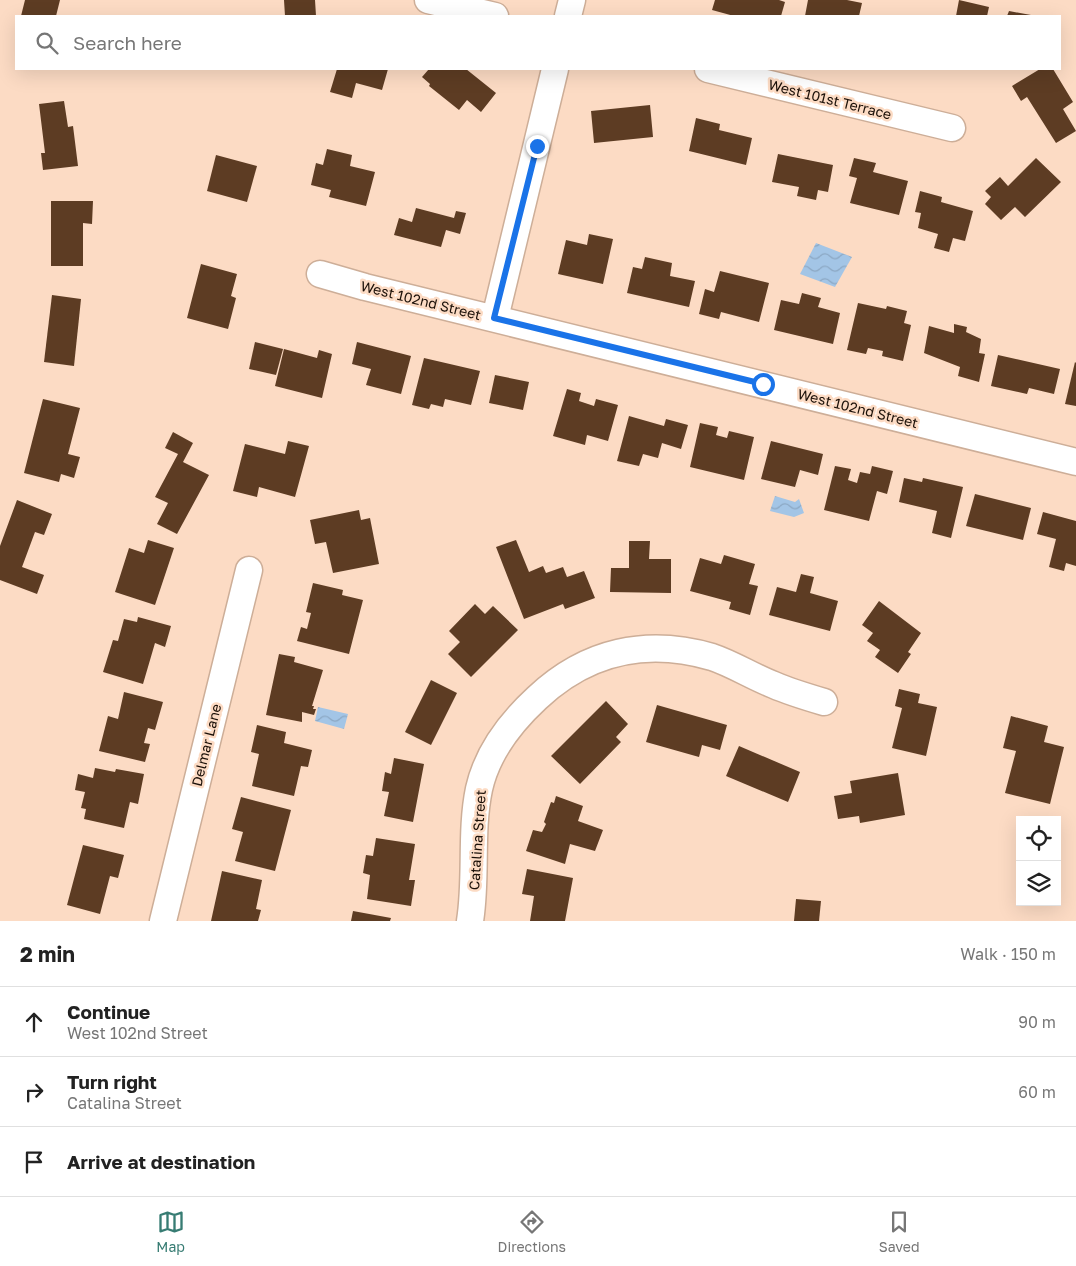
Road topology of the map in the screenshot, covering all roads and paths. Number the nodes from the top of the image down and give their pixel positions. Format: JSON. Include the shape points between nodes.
{"nodes":[{"id":1,"x":428,"y":0,"type":"edge"},
{"id":2,"x":572,"y":0,"type":"edge"},
{"id":3,"x":491,"y":15,"type":"edge"},
{"id":4,"x":568,"y":15,"type":"edge"},
{"id":5,"x":555,"y":70,"type":"edge"},
{"id":6,"x":712,"y":70,"type":"edge"},
{"id":7,"x":952,"y":128,"type":"dead end"},
{"id":8,"x":320,"y":274,"type":"dead end"},
{"id":9,"x":494,"y":318,"type":"junction"},
{"id":10,"x":1076,"y":462,"type":"edge"},
{"id":11,"x":249,"y":570,"type":"dead end"},
{"id":12,"x":824,"y":702,"type":"dead end"},
{"id":13,"x":163,"y":921,"type":"edge"},
{"id":14,"x":470,"y":921,"type":"edge"}],
"edges":[{"from":1,"to":3,"type":"street"},
{"from":2,"to":4,"type":"street"},
{"from":5,"to":9,"type":"street"},
{"from":6,"to":7,"type":"street","name":"West 101st Terrace"},
{"from":8,"to":9,"type":"street","name":"West 102nd Street"},
{"from":9,"to":10,"type":"street","name":"West 102nd Street"},
{"from":11,"to":13,"type":"street","name":"Delmar Lane"},
{"from":12,"to":14,"type":"street","name":"Catalina Street","via":[[774,685],[714,658],[683,650],[628,650],[596,658],[567,674],[522,712],[492,756],[480,788]]}]}
